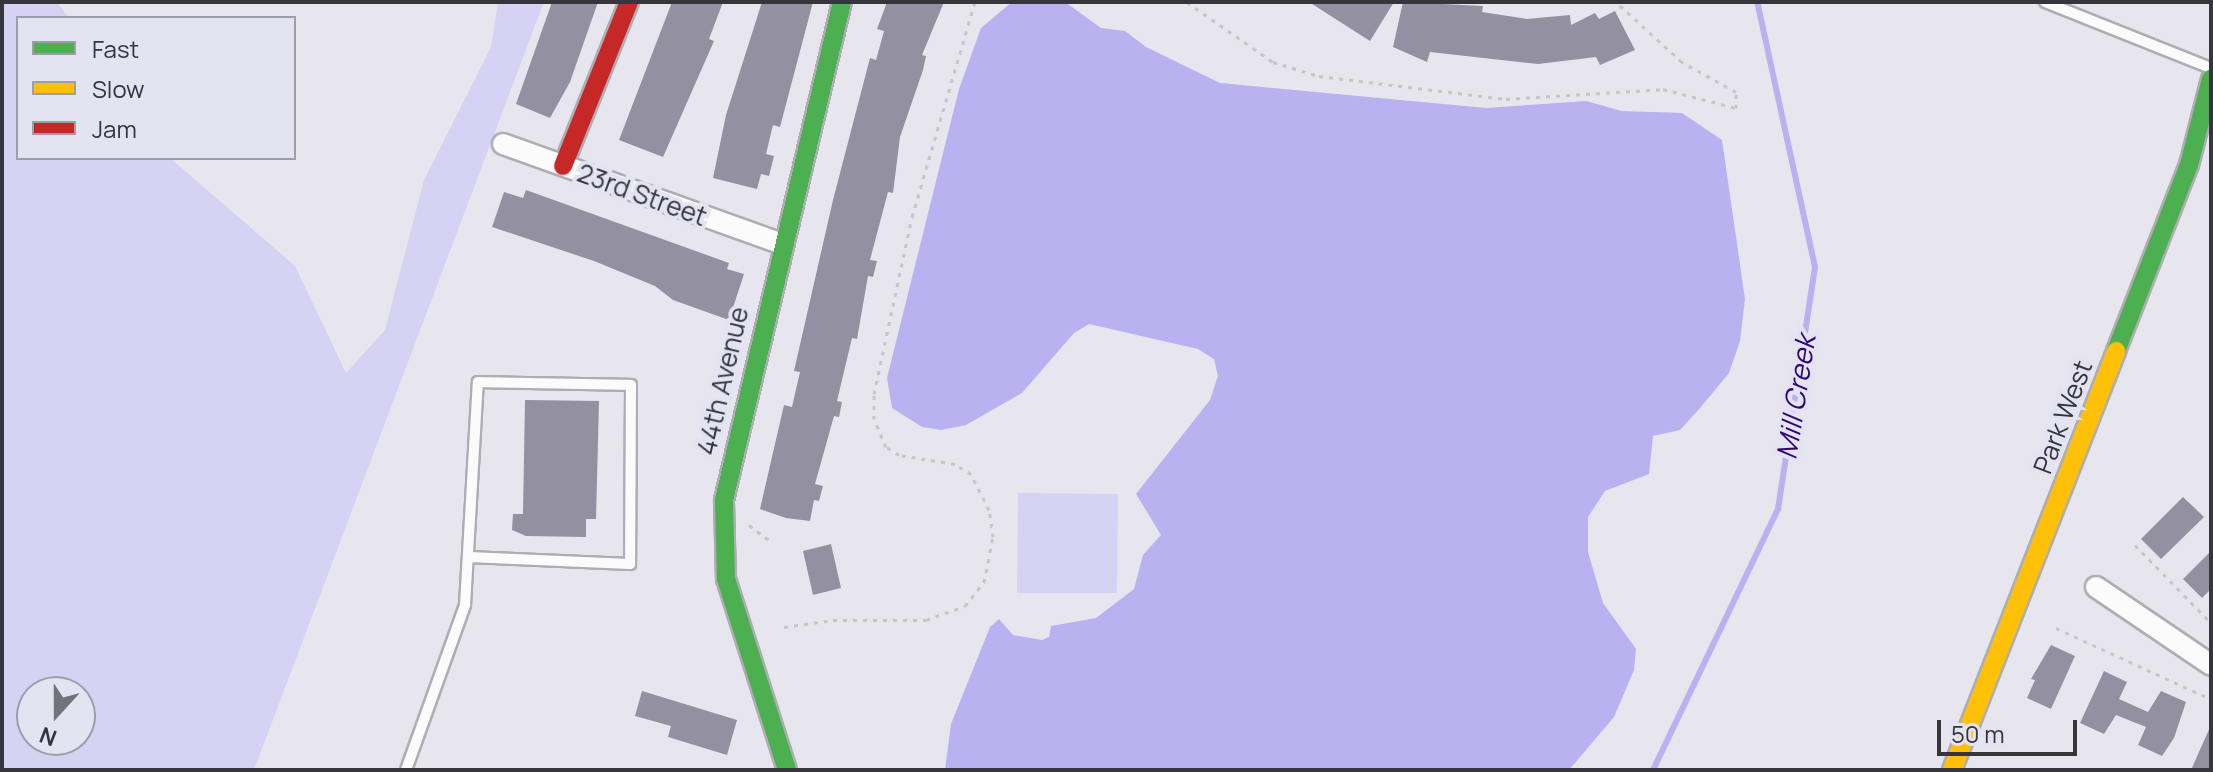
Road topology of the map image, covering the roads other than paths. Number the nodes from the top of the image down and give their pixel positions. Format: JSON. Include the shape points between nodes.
{"nodes":[{"id":1,"x":629,"y":2,"type":"edge"},
{"id":2,"x":842,"y":2,"type":"edge"},
{"id":3,"x":2045,"y":2,"type":"edge"},
{"id":4,"x":2211,"y":68,"type":"edge"},
{"id":5,"x":2211,"y":79,"type":"edge"},
{"id":6,"x":503,"y":144,"type":"dead end"},
{"id":7,"x":563,"y":166,"type":"junction"},
{"id":8,"x":782,"y":244,"type":"junction"},
{"id":9,"x":468,"y":557,"type":"junction"},
{"id":10,"x":2096,"y":587,"type":"dead end"},
{"id":11,"x":2211,"y":665,"type":"edge"},
{"id":12,"x":406,"y":770,"type":"edge"},
{"id":13,"x":787,"y":770,"type":"edge"},
{"id":14,"x":1952,"y":770,"type":"edge"}],
"edges":[{"from":1,"to":7,"type":"street"},
{"from":2,"to":8,"type":"street","name":"44th Avenue"},
{"from":3,"to":4,"type":"lane"},
{"from":5,"to":14,"type":"street","name":"Park West","via":[[2189,165]]},
{"from":6,"to":7,"type":"street","name":"23rd Street"},
{"from":7,"to":8,"type":"street","name":"23rd Street"},
{"from":8,"to":13,"type":"street","name":"44th Avenue","via":[[727,476],[723,523],[726,579]]},
{"from":9,"to":9,"type":"lane","via":[[478,382],[631,385],[630,564]]},
{"from":9,"to":12,"type":"lane","via":[[465,605]]},
{"from":10,"to":11,"type":"street"}]}
